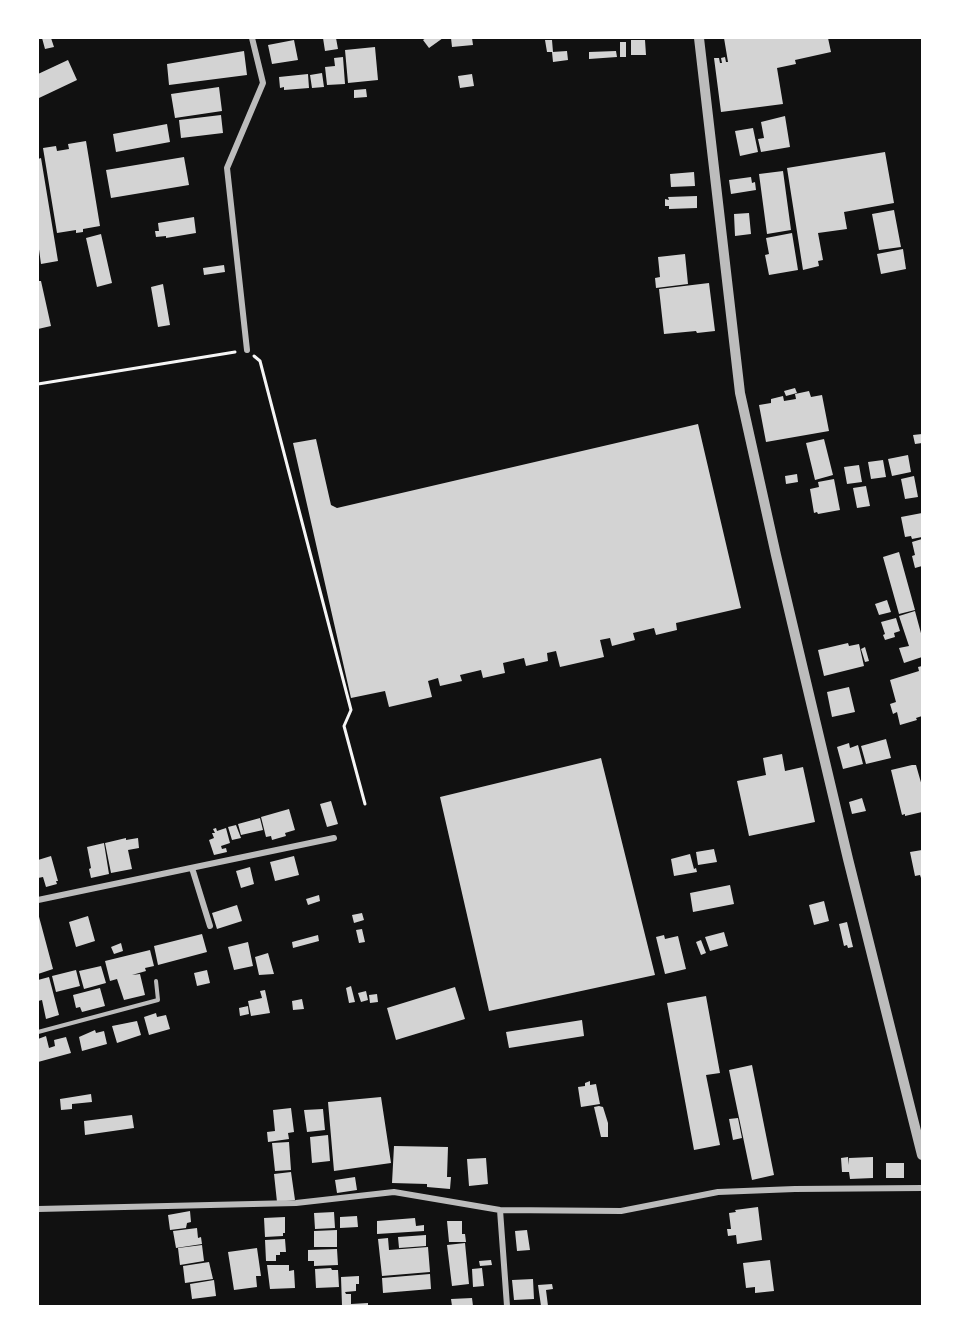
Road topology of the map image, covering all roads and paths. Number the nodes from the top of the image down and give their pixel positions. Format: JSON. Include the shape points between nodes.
{"nodes":[{"id":1,"x":252,"y":38,"type":"edge"},
{"id":2,"x":699,"y":38,"type":"edge"},
{"id":3,"x":247,"y":350,"type":"junction"},
{"id":4,"x":38,"y":384,"type":"edge"},
{"id":5,"x":365,"y":804,"type":"dead end"},
{"id":6,"x":334,"y":838,"type":"dead end"},
{"id":7,"x":192,"y":868,"type":"junction"},
{"id":8,"x":38,"y":900,"type":"edge"},
{"id":9,"x":210,"y":926,"type":"dead end"},
{"id":10,"x":156,"y":981,"type":"dead end"},
{"id":11,"x":38,"y":1032,"type":"edge"},
{"id":12,"x":922,"y":1155,"type":"edge"},
{"id":13,"x":922,"y":1188,"type":"edge"},
{"id":14,"x":38,"y":1209,"type":"edge"},
{"id":15,"x":500,"y":1210,"type":"junction"},
{"id":16,"x":507,"y":1306,"type":"edge"}],
"edges":[{"from":1,"to":3,"type":"street","via":[[263,83],[227,168]]},
{"from":2,"to":12,"type":"street","via":[[740,393],[837,814]]},
{"from":3,"to":4,"type":"path"},
{"from":3,"to":5,"type":"path","via":[[260,361],[266,382],[351,710],[344,726]]},
{"from":6,"to":7,"type":"street"},
{"from":7,"to":8,"type":"street"},
{"from":7,"to":9,"type":"street"},
{"from":10,"to":11,"type":"lane","via":[[158,1000]]},
{"from":13,"to":15,"type":"street","via":[[718,1192],[621,1211]]},
{"from":14,"to":15,"type":"street","via":[[296,1203],[394,1192]]},
{"from":15,"to":16,"type":"street"}]}
